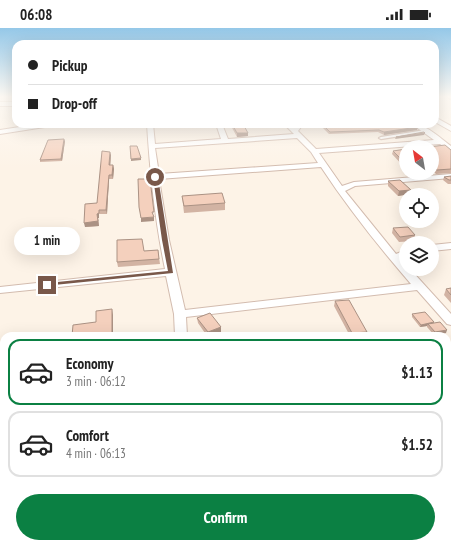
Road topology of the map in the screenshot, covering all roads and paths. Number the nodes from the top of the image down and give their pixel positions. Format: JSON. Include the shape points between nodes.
{"nodes":[{"id":1,"x":439,"y":121,"type":"edge"},
{"id":2,"x":31,"y":128,"type":"edge"},
{"id":3,"x":150,"y":128,"type":"edge"},
{"id":4,"x":220,"y":128,"type":"edge"},
{"id":5,"x":291,"y":128,"type":"edge"},
{"id":6,"x":298,"y":128,"type":"edge"},
{"id":7,"x":421,"y":128,"type":"edge"},
{"id":8,"x":451,"y":129,"type":"edge"},
{"id":9,"x":425,"y":131,"type":"junction"},
{"id":10,"x":1,"y":134,"type":"edge"},
{"id":11,"x":296,"y":134,"type":"junction"},
{"id":12,"x":381,"y":138,"type":"dead end"},
{"id":13,"x":225,"y":141,"type":"junction"},
{"id":14,"x":442,"y":142,"type":"junction"},
{"id":15,"x":152,"y":146,"type":"junction"},
{"id":16,"x":451,"y":149,"type":"edge"},
{"id":17,"x":314,"y":151,"type":"junction"},
{"id":18,"x":323,"y":165,"type":"junction"},
{"id":19,"x":451,"y":176,"type":"edge"},
{"id":20,"x":155,"y":177,"type":"junction"},
{"id":21,"x":341,"y":191,"type":"junction"},
{"id":22,"x":451,"y":246,"type":"edge"},
{"id":23,"x":439,"y":247,"type":"edge"},
{"id":24,"x":399,"y":257,"type":"edge"},
{"id":25,"x":395,"y":259,"type":"junction"},
{"id":26,"x":171,"y":272,"type":"junction"},
{"id":27,"x":420,"y":286,"type":"junction"},
{"id":28,"x":0,"y":290,"type":"edge"},
{"id":29,"x":180,"y":314,"type":"junction"},
{"id":30,"x":451,"y":322,"type":"edge"},
{"id":31,"x":181,"y":332,"type":"edge"}],
"edges":[{"from":1,"to":8,"type":"street"},
{"from":2,"to":10,"type":"street"},
{"from":3,"to":15,"type":"street"},
{"from":4,"to":13,"type":"street"},
{"from":5,"to":11,"type":"street"},
{"from":6,"to":11,"type":"street"},
{"from":7,"to":9,"type":"street"},
{"from":9,"to":12,"type":"lane"},
{"from":9,"to":14,"type":"street"},
{"from":11,"to":13,"type":"street"},
{"from":11,"to":17,"type":"street"},
{"from":13,"to":15,"type":"street"},
{"from":14,"to":16,"type":"street"},
{"from":14,"to":17,"type":"street"},
{"from":15,"to":20,"type":"street"},
{"from":17,"to":18,"type":"street"},
{"from":18,"to":20,"type":"street"},
{"from":18,"to":21,"type":"street"},
{"from":19,"to":21,"type":"street","via":[[354,184]]},
{"from":20,"to":26,"type":"street"},
{"from":21,"to":25,"type":"street"},
{"from":22,"to":23,"type":"street"},
{"from":24,"to":25,"type":"street"},
{"from":25,"to":27,"type":"street"},
{"from":26,"to":28,"type":"street"},
{"from":26,"to":29,"type":"street"},
{"from":27,"to":29,"type":"street"},
{"from":27,"to":30,"type":"street"},
{"from":29,"to":31,"type":"street"}]}
